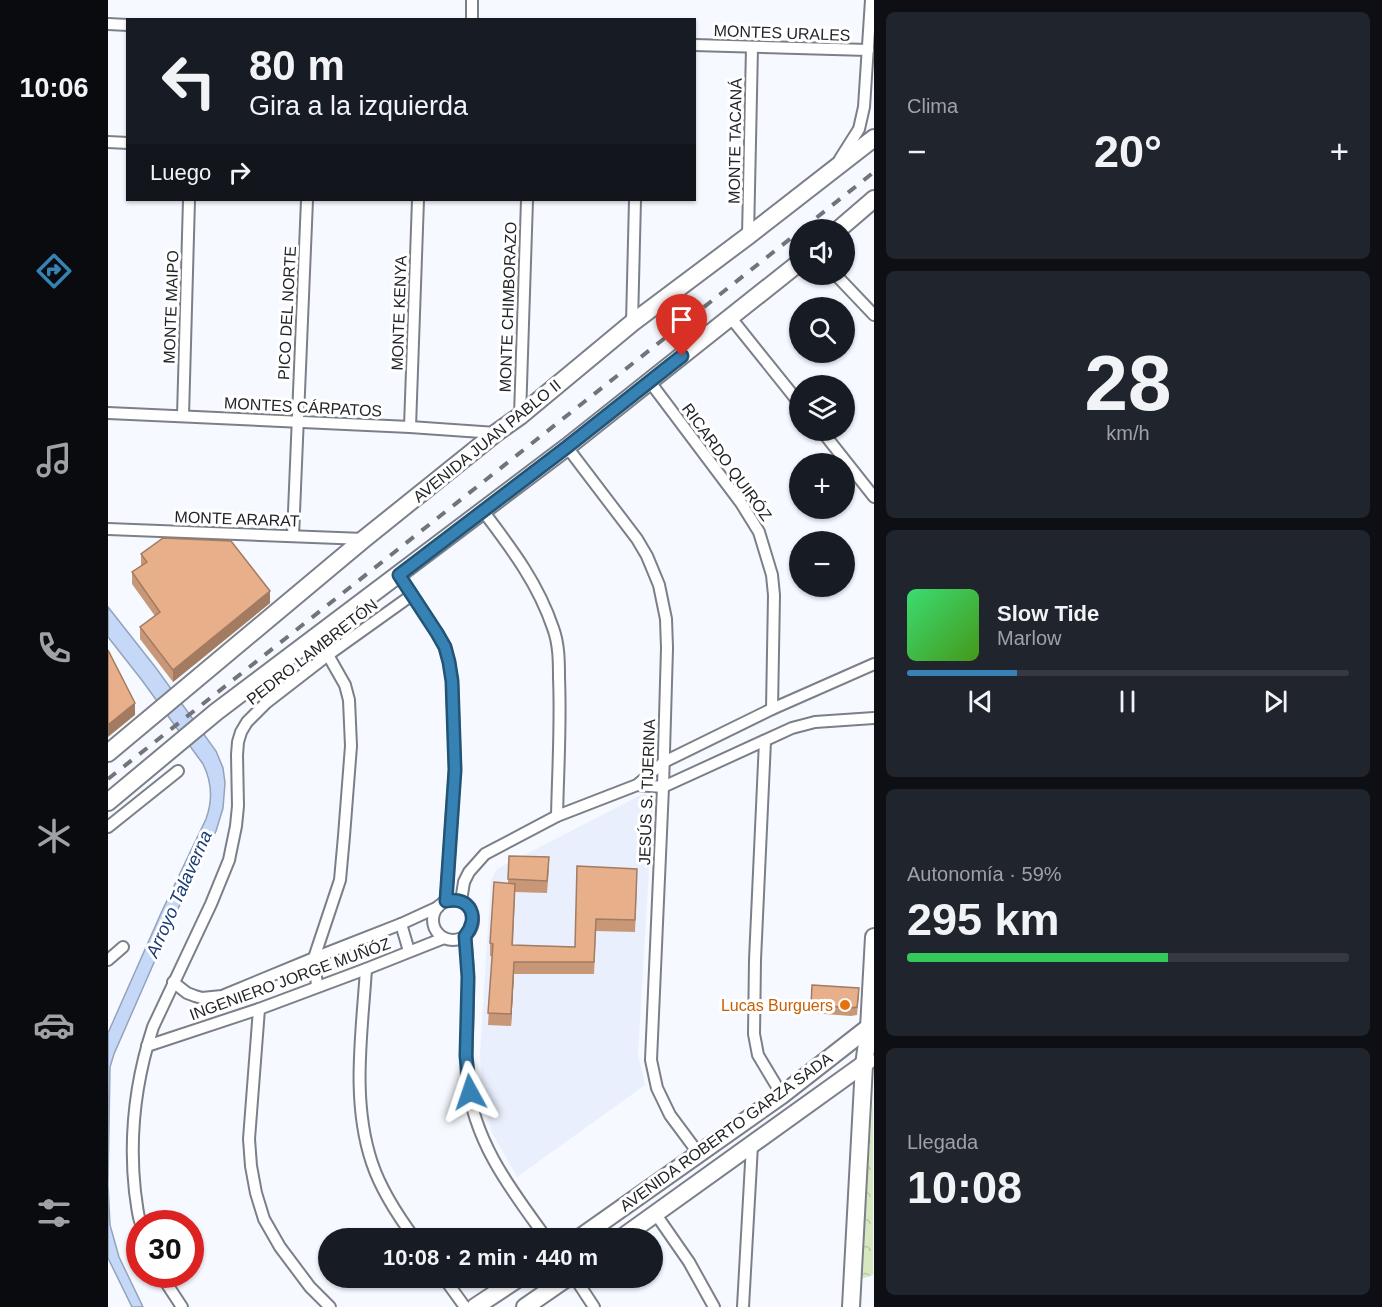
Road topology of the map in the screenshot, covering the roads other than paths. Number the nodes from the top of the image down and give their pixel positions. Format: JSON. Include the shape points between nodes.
{"nodes":[{"id":1,"x":472,"y":0,"type":"edge"},
{"id":2,"x":871,"y":0,"type":"edge"},
{"id":3,"x":472,"y":18,"type":"edge"},
{"id":4,"x":108,"y":24,"type":"edge"},
{"id":5,"x":126,"y":25,"type":"edge"},
{"id":6,"x":696,"y":45,"type":"edge"},
{"id":7,"x":752,"y":47,"type":"junction"},
{"id":8,"x":868,"y":50,"type":"junction"},
{"id":9,"x":873,"y":138,"type":"edge"},
{"id":10,"x":108,"y":142,"type":"edge"},
{"id":11,"x":126,"y":143,"type":"edge"},
{"id":12,"x":831,"y":171,"type":"junction"},
{"id":13,"x":873,"y":199,"type":"edge"},
{"id":14,"x":189,"y":201,"type":"edge"},
{"id":15,"x":307,"y":201,"type":"edge"},
{"id":16,"x":418,"y":201,"type":"edge"},
{"id":17,"x":527,"y":201,"type":"edge"},
{"id":18,"x":635,"y":201,"type":"edge"},
{"id":19,"x":850,"y":219,"type":"edge"},
{"id":20,"x":748,"y":236,"type":"junction"},
{"id":21,"x":789,"y":271,"type":"edge"},
{"id":22,"x":845,"y":285,"type":"edge"},
{"id":23,"x":873,"y":315,"type":"edge"},
{"id":24,"x":731,"y":318,"type":"junction"},
{"id":25,"x":632,"y":323,"type":"junction"},
{"id":26,"x":650,"y":382,"type":"junction"},
{"id":27,"x":789,"y":390,"type":"edge"},
{"id":28,"x":108,"y":413,"type":"edge"},
{"id":29,"x":183,"y":416,"type":"junction"},
{"id":30,"x":520,"y":416,"type":"junction"},
{"id":31,"x":298,"y":422,"type":"junction"},
{"id":32,"x":410,"y":427,"type":"junction"},
{"id":33,"x":496,"y":433,"type":"junction"},
{"id":34,"x":829,"y":441,"type":"edge"},
{"id":35,"x":567,"y":447,"type":"junction"},
{"id":36,"x":873,"y":497,"type":"edge"},
{"id":37,"x":483,"y":511,"type":"junction"},
{"id":38,"x":108,"y":529,"type":"edge"},
{"id":39,"x":293,"y":536,"type":"junction"},
{"id":40,"x":364,"y":539,"type":"junction"},
{"id":41,"x":399,"y":575,"type":"junction"},
{"id":42,"x":412,"y":595,"type":"junction"},
{"id":43,"x":328,"y":655,"type":"junction"},
{"id":44,"x":873,"y":664,"type":"edge"},
{"id":45,"x":772,"y":709,"type":"junction"},
{"id":46,"x":873,"y":718,"type":"edge"},
{"id":47,"x":765,"y":741,"type":"junction"},
{"id":48,"x":108,"y":753,"type":"edge"},
{"id":49,"x":664,"y":762,"type":"junction"},
{"id":50,"x":178,"y":771,"type":"dead end"},
{"id":51,"x":637,"y":785,"type":"junction"},
{"id":52,"x":663,"y":787,"type":"junction"},
{"id":53,"x":108,"y":802,"type":"edge"},
{"id":54,"x":557,"y":816,"type":"junction"},
{"id":55,"x":108,"y":827,"type":"edge"},
{"id":56,"x":461,"y":901,"type":"junction"},
{"id":57,"x":442,"y":904,"type":"junction"},
{"id":58,"x":401,"y":924,"type":"junction"},
{"id":59,"x":465,"y":936,"type":"junction"},
{"id":60,"x":873,"y":937,"type":"edge"},
{"id":61,"x":444,"y":938,"type":"junction"},
{"id":62,"x":123,"y":947,"type":"dead end"},
{"id":63,"x":409,"y":951,"type":"junction"},
{"id":64,"x":314,"y":958,"type":"junction"},
{"id":65,"x":108,"y":960,"type":"edge"},
{"id":66,"x":366,"y":969,"type":"junction"},
{"id":67,"x":173,"y":982,"type":"junction"},
{"id":68,"x":317,"y":986,"type":"junction"},
{"id":69,"x":259,"y":1009,"type":"junction"},
{"id":70,"x":871,"y":1026,"type":"edge"},
{"id":71,"x":147,"y":1046,"type":"junction"},
{"id":72,"x":869,"y":1061,"type":"edge"},
{"id":73,"x":782,"y":1095,"type":"junction"},
{"id":74,"x":753,"y":1145,"type":"junction"},
{"id":75,"x":699,"y":1154,"type":"junction"},
{"id":76,"x":137,"y":1210,"type":"edge"},
{"id":77,"x":655,"y":1213,"type":"junction"},
{"id":78,"x":407,"y":1228,"type":"edge"},
{"id":79,"x":539,"y":1228,"type":"edge"},
{"id":80,"x":594,"y":1228,"type":"edge"},
{"id":81,"x":635,"y":1228,"type":"edge"},
{"id":82,"x":170,"y":1288,"type":"edge"},
{"id":83,"x":451,"y":1288,"type":"edge"},
{"id":84,"x":504,"y":1288,"type":"edge"},
{"id":85,"x":553,"y":1288,"type":"edge"},
{"id":86,"x":582,"y":1288,"type":"edge"},
{"id":87,"x":182,"y":1307,"type":"edge"},
{"id":88,"x":330,"y":1307,"type":"edge"},
{"id":89,"x":465,"y":1307,"type":"edge"},
{"id":90,"x":475,"y":1307,"type":"edge"},
{"id":91,"x":525,"y":1307,"type":"edge"},
{"id":92,"x":594,"y":1307,"type":"edge"},
{"id":93,"x":714,"y":1307,"type":"edge"},
{"id":94,"x":743,"y":1307,"type":"edge"},
{"id":95,"x":851,"y":1307,"type":"edge"}],
"edges":[{"from":1,"to":3,"type":"street"},
{"from":2,"to":8,"type":"street"},
{"from":4,"to":5,"type":"street"},
{"from":6,"to":7,"type":"street","name":"MONTES URALES"},
{"from":7,"to":8,"type":"street","name":"MONTES URALES"},
{"from":7,"to":20,"type":"street","name":"MONTE TACANÁ"},
{"from":8,"to":12,"type":"street","via":[[859,129]]},
{"from":9,"to":12,"type":"main road","name":"AVENIDA JUAN PABLO II"},
{"from":10,"to":11,"type":"street"},
{"from":12,"to":20,"type":"main road","name":"AVENIDA JUAN PABLO II"},
{"from":13,"to":19,"type":"main road"},
{"from":14,"to":29,"type":"street","name":"MONTE MAIPO"},
{"from":15,"to":31,"type":"street","name":"PICO DEL NORTE"},
{"from":16,"to":32,"type":"street","name":"MONTE KENYA"},
{"from":17,"to":30,"type":"street","name":"MONTE CHIMBORAZO"},
{"from":18,"to":25,"type":"street"},
{"from":20,"to":25,"type":"main road","name":"AVENIDA JUAN PABLO II"},
{"from":21,"to":24,"type":"main road"},
{"from":22,"to":23,"type":"street"},
{"from":24,"to":26,"type":"main road"},
{"from":24,"to":27,"type":"street"},
{"from":25,"to":30,"type":"main road","name":"AVENIDA JUAN PABLO II"},
{"from":26,"to":35,"type":"main road"},
{"from":26,"to":45,"type":"street","name":"RICARDO QUIRÓZ","via":[[741,502],[759,532],[774,595]]},
{"from":28,"to":29,"type":"street","name":"MONTES CÁRPATOS"},
{"from":29,"to":31,"type":"street","name":"MONTES CÁRPATOS"},
{"from":30,"to":33,"type":"main road","name":"AVENIDA JUAN PABLO II"},
{"from":31,"to":32,"type":"street","name":"MONTES CÁRPATOS"},
{"from":31,"to":39,"type":"street","name":"PICO DEL NORTE"},
{"from":32,"to":33,"type":"street","name":"MONTES CÁRPATOS"},
{"from":33,"to":40,"type":"main road","name":"AVENIDA JUAN PABLO II"},
{"from":34,"to":36,"type":"street"},
{"from":35,"to":37,"type":"main road"},
{"from":35,"to":49,"type":"street","name":"JESÚS S. TIJERINA","via":[[637,539],[659,585],[667,648]]},
{"from":37,"to":41,"type":"main road"},
{"from":37,"to":54,"type":"street","via":[[525,568],[554,630],[560,695]]},
{"from":38,"to":39,"type":"street","name":"MONTE ARARAT"},
{"from":39,"to":40,"type":"street","name":"MONTE ARARAT"},
{"from":40,"to":48,"type":"main road","name":"AVENIDA JUAN PABLO II"},
{"from":41,"to":42,"type":"street"},
{"from":41,"to":53,"type":"main road","via":[[216,712]]},
{"from":42,"to":43,"type":"street","name":"PEDRO LAMBRETÓN"},
{"from":42,"to":57,"type":"street","via":[[445,647],[452,681],[455,770]]},
{"from":43,"to":64,"type":"street","via":[[349,700],[351,746],[340,880]]},
{"from":43,"to":67,"type":"street","name":"PEDRO LAMBRETÓN","via":[[266,703],[241,732],[237,755],[238,806],[229,860]]},
{"from":44,"to":45,"type":"street"},
{"from":45,"to":49,"type":"street"},
{"from":46,"to":47,"type":"street","via":[[815,722]]},
{"from":47,"to":52,"type":"street"},
{"from":47,"to":73,"type":"street","via":[[754,1034],[758,1055]]},
{"from":49,"to":51,"type":"street"},
{"from":49,"to":52,"type":"street","name":"JESÚS S. TIJERINA"},
{"from":50,"to":55,"type":"street"},
{"from":51,"to":52,"type":"street"},
{"from":51,"to":54,"type":"street"},
{"from":52,"to":75,"type":"street","name":"JESÚS S. TIJERINA","via":[[651,1060],[657,1089],[670,1115]]},
{"from":54,"to":56,"type":"street","via":[[485,854],[469,872]]},
{"from":56,"to":57,"type":"street","via":[[453,899]]},
{"from":56,"to":59,"type":"street","via":[[468,906],[473,921]]},
{"from":57,"to":58,"type":"street","name":"INGENIERO JORGE MUÑÓZ"},
{"from":57,"to":61,"type":"street","via":[[433,920]]},
{"from":58,"to":63,"type":"street"},
{"from":58,"to":64,"type":"street","name":"INGENIERO JORGE MUÑÓZ"},
{"from":59,"to":61,"type":"street"},
{"from":59,"to":79,"type":"street","via":[[467,1079],[472,1104],[491,1156]]},
{"from":60,"to":70,"type":"main road"},
{"from":61,"to":63,"type":"street","name":"INGENIERO JORGE MUÑÓZ"},
{"from":62,"to":65,"type":"street"},
{"from":63,"to":66,"type":"street","name":"INGENIERO JORGE MUÑÓZ"},
{"from":64,"to":67,"type":"street","name":"INGENIERO JORGE MUÑÓZ","via":[[222,996],[202,998]]},
{"from":64,"to":68,"type":"street"},
{"from":66,"to":68,"type":"street","name":"INGENIERO JORGE MUÑÓZ"},
{"from":66,"to":78,"type":"street","via":[[359,1077],[361,1113],[372,1164]]},
{"from":67,"to":71,"type":"street","name":"PEDRO LAMBRETÓN"},
{"from":68,"to":69,"type":"street","name":"INGENIERO JORGE MUÑÓZ"},
{"from":69,"to":71,"type":"street","name":"INGENIERO JORGE MUÑÓZ"},
{"from":69,"to":88,"type":"street","via":[[249,1139],[256,1193],[264,1219],[280,1247]]},
{"from":70,"to":72,"type":"main road"},
{"from":70,"to":73,"type":"main road","name":"AVENIDA ROBERTO GARZA SADA"},
{"from":71,"to":76,"type":"street","name":"PEDRO LAMBRETÓN","via":[[134,1128]]},
{"from":72,"to":74,"type":"main road","name":"AVENIDA ROBERTO GARZA SADA"},
{"from":72,"to":95,"type":"main road"},
{"from":73,"to":75,"type":"main road","name":"AVENIDA ROBERTO GARZA SADA"},
{"from":74,"to":77,"type":"main road","name":"AVENIDA ROBERTO GARZA SADA"},
{"from":74,"to":94,"type":"street"},
{"from":75,"to":80,"type":"main road","name":"AVENIDA ROBERTO GARZA SADA"},
{"from":77,"to":81,"type":"main road","name":"AVENIDA ROBERTO GARZA SADA"},
{"from":77,"to":93,"type":"street"},
{"from":82,"to":87,"type":"street"},
{"from":83,"to":89,"type":"street"},
{"from":84,"to":90,"type":"main road"},
{"from":85,"to":91,"type":"main road"},
{"from":86,"to":92,"type":"street"}]}
